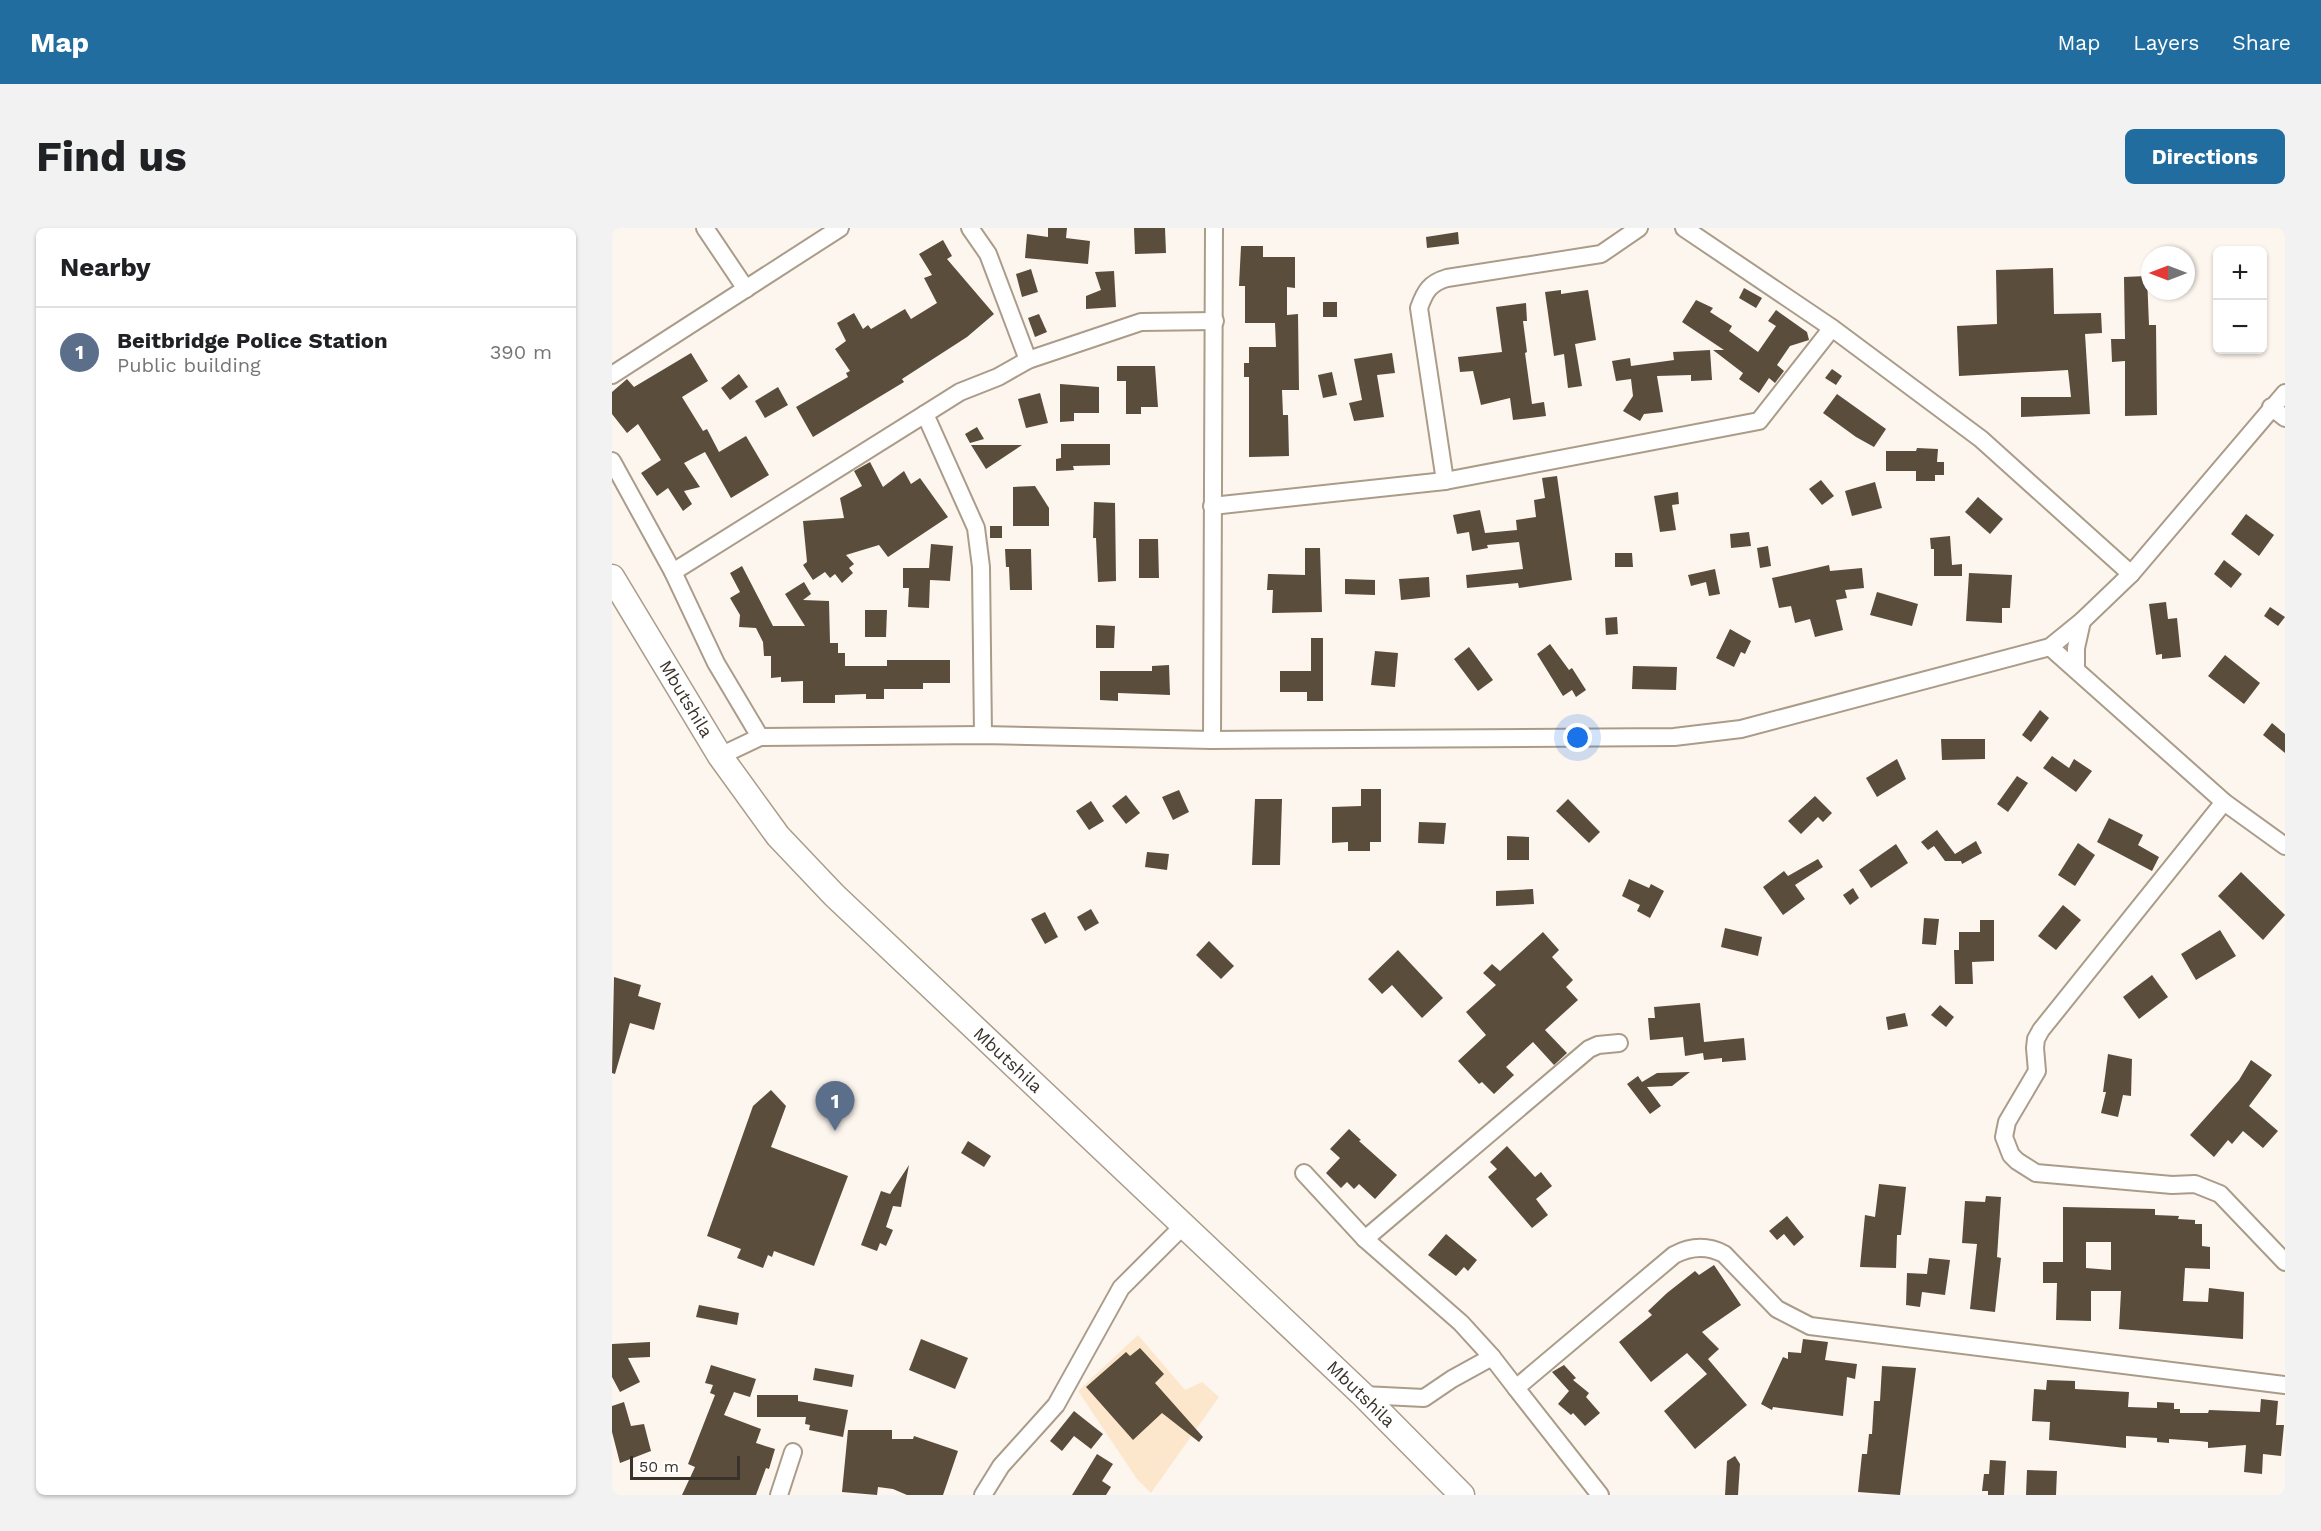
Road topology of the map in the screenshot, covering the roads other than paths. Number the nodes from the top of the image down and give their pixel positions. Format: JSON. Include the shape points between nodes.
{"nodes":[{"id":1,"x":705,"y":228,"type":"edge"},
{"id":2,"x":840,"y":228,"type":"edge"},
{"id":3,"x":970,"y":228,"type":"edge"},
{"id":4,"x":1214,"y":228,"type":"edge"},
{"id":5,"x":1639,"y":228,"type":"edge"},
{"id":6,"x":1684,"y":228,"type":"edge"},
{"id":7,"x":746,"y":289,"type":"junction"},
{"id":8,"x":1215,"y":321,"type":"junction"},
{"id":9,"x":1832,"y":328,"type":"junction"},
{"id":10,"x":1028,"y":360,"type":"junction"},
{"id":11,"x":612,"y":375,"type":"edge"},
{"id":12,"x":2285,"y":393,"type":"edge"},
{"id":13,"x":2271,"y":407,"type":"junction"},
{"id":14,"x":925,"y":414,"type":"junction"},
{"id":15,"x":2285,"y":418,"type":"edge"},
{"id":16,"x":612,"y":461,"type":"edge"},
{"id":17,"x":1445,"y":481,"type":"junction"},
{"id":18,"x":1212,"y":506,"type":"junction"},
{"id":19,"x":673,"y":572,"type":"junction"},
{"id":20,"x":2131,"y":574,"type":"junction"},
{"id":21,"x":612,"y":576,"type":"edge"},
{"id":22,"x":2082,"y":621,"type":"junction"},
{"id":23,"x":2050,"y":647,"type":"junction"},
{"id":24,"x":2076,"y":669,"type":"junction"},
{"id":25,"x":982,"y":735,"type":"junction"},
{"id":26,"x":760,"y":737,"type":"junction"},
{"id":27,"x":1212,"y":740,"type":"junction"},
{"id":28,"x":720,"y":756,"type":"junction"},
{"id":29,"x":2224,"y":802,"type":"junction"},
{"id":30,"x":2285,"y":846,"type":"edge"},
{"id":31,"x":1619,"y":1043,"type":"dead end"},
{"id":32,"x":1304,"y":1173,"type":"dead end"},
{"id":33,"x":1183,"y":1226,"type":"junction"},
{"id":34,"x":1365,"y":1239,"type":"junction"},
{"id":35,"x":2285,"y":1262,"type":"edge"},
{"id":36,"x":1492,"y":1357,"type":"junction"},
{"id":37,"x":2285,"y":1385,"type":"edge"},
{"id":38,"x":1516,"y":1388,"type":"junction"},
{"id":39,"x":1363,"y":1395,"type":"junction"},
{"id":40,"x":793,"y":1452,"type":"dead end"},
{"id":41,"x":779,"y":1495,"type":"edge"},
{"id":42,"x":983,"y":1495,"type":"edge"},
{"id":43,"x":1462,"y":1495,"type":"edge"},
{"id":44,"x":1600,"y":1495,"type":"edge"}],
"edges":[{"from":1,"to":7,"type":"street"},
{"from":2,"to":7,"type":"street"},
{"from":3,"to":10,"type":"street","via":[[988,254]]},
{"from":4,"to":8,"type":"street"},
{"from":5,"to":17,"type":"street","via":[[1601,254],[1447,278],[1434,282],[1425,291],[1419,308]]},
{"from":6,"to":9,"type":"street"},
{"from":7,"to":11,"type":"street"},
{"from":8,"to":10,"type":"street","via":[[1141,322]]},
{"from":8,"to":18,"type":"street"},
{"from":9,"to":17,"type":"street","via":[[1759,421]]},
{"from":9,"to":20,"type":"street","via":[[1981,439]]},
{"from":10,"to":14,"type":"street","via":[[999,377],[960,392]]},
{"from":12,"to":13,"type":"street"},
{"from":13,"to":15,"type":"street"},
{"from":13,"to":20,"type":"street"},
{"from":14,"to":19,"type":"street"},
{"from":14,"to":25,"type":"street","via":[[976,528],[981,567]]},
{"from":16,"to":19,"type":"street"},
{"from":17,"to":18,"type":"street"},
{"from":18,"to":27,"type":"street"},
{"from":19,"to":26,"type":"street","via":[[717,663]]},
{"from":20,"to":22,"type":"street"},
{"from":21,"to":28,"type":"street","name":"Mbutshila"},
{"from":22,"to":23,"type":"street"},
{"from":22,"to":24,"type":"street"},
{"from":23,"to":24,"type":"street"},
{"from":23,"to":27,"type":"street","via":[[1741,729],[1674,737]]},
{"from":24,"to":29,"type":"street"},
{"from":25,"to":26,"type":"street"},
{"from":25,"to":27,"type":"street"},
{"from":26,"to":28,"type":"street"},
{"from":28,"to":33,"type":"street","name":"Mbutshila","via":[[778,836],[834,895]]},
{"from":29,"to":30,"type":"street"},
{"from":29,"to":35,"type":"street","via":[[2041,1030],[2035,1048],[2037,1071],[2007,1122],[2004,1137],[2011,1155],[2036,1173],[2208,1188],[2220,1194]]},
{"from":31,"to":34,"type":"street","via":[[1589,1049]]},
{"from":32,"to":34,"type":"street"},
{"from":33,"to":39,"type":"street","name":"Mbutshila"},
{"from":33,"to":42,"type":"street","via":[[1121,1288],[1056,1405],[1001,1466]]},
{"from":34,"to":36,"type":"street","via":[[1461,1323]]},
{"from":36,"to":38,"type":"street"},
{"from":36,"to":39,"type":"street","via":[[1424,1398]]},
{"from":37,"to":38,"type":"street","via":[[1810,1326],[1777,1309],[1724,1254],[1697,1247],[1674,1255]]},
{"from":38,"to":44,"type":"street"},
{"from":39,"to":43,"type":"street","name":"Mbutshila"},
{"from":40,"to":41,"type":"street"}]}
